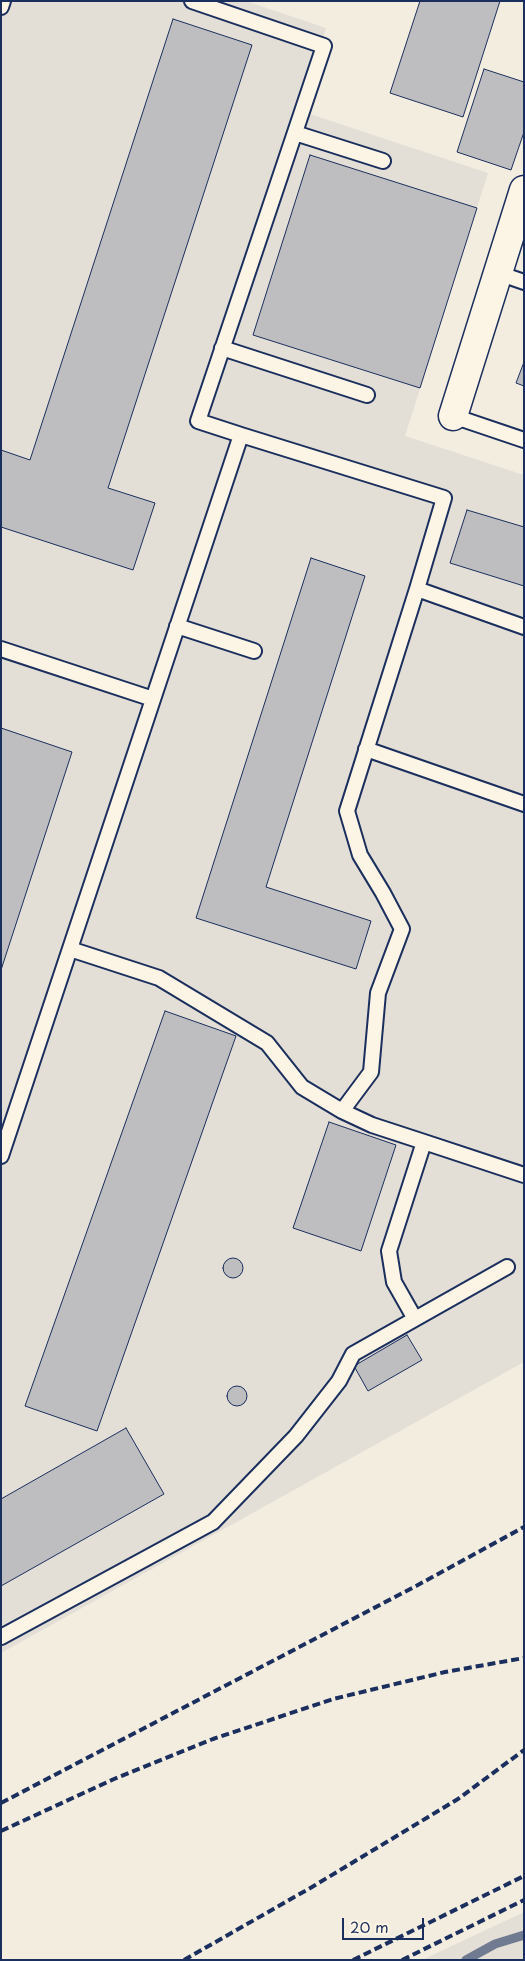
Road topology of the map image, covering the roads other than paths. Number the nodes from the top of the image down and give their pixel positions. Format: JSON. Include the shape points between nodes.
{"nodes":[{"id":1,"x":3,"y":1,"type":"edge"},
{"id":2,"x":192,"y":1,"type":"edge"},
{"id":3,"x":1,"y":7,"type":"edge"},
{"id":4,"x":295,"y":133,"type":"junction"},
{"id":5,"x":383,"y":161,"type":"dead end"},
{"id":6,"x":524,"y":190,"type":"edge"},
{"id":7,"x":498,"y":274,"type":"junction"},
{"id":8,"x":524,"y":282,"type":"edge"},
{"id":9,"x":222,"y":348,"type":"junction"},
{"id":10,"x":367,"y":395,"type":"dead end"},
{"id":11,"x":453,"y":416,"type":"joint"},
{"id":12,"x":241,"y":435,"type":"junction"},
{"id":13,"x":524,"y":440,"type":"edge"},
{"id":14,"x":417,"y":589,"type":"junction"},
{"id":15,"x":177,"y":626,"type":"junction"},
{"id":16,"x":524,"y":627,"type":"edge"},
{"id":17,"x":1,"y":649,"type":"edge"},
{"id":18,"x":254,"y":651,"type":"dead end"},
{"id":19,"x":153,"y":699,"type":"junction"},
{"id":20,"x":366,"y":749,"type":"junction"},
{"id":21,"x":524,"y":804,"type":"edge"},
{"id":22,"x":70,"y":949,"type":"junction"},
{"id":23,"x":342,"y":1111,"type":"junction"},
{"id":24,"x":424,"y":1142,"type":"junction"},
{"id":25,"x":1,"y":1156,"type":"edge"},
{"id":26,"x":524,"y":1175,"type":"edge"},
{"id":27,"x":507,"y":1267,"type":"dead end"},
{"id":28,"x":415,"y":1319,"type":"junction"},
{"id":29,"x":1,"y":1638,"type":"edge"}],
"edges":[{"from":1,"to":3,"type":"lane"},
{"from":2,"to":4,"type":"lane","via":[[324,46]]},
{"from":4,"to":5,"type":"lane"},
{"from":4,"to":9,"type":"lane"},
{"from":6,"to":7,"type":"street"},
{"from":7,"to":8,"type":"lane"},
{"from":7,"to":11,"type":"street"},
{"from":9,"to":10,"type":"lane"},
{"from":9,"to":12,"type":"lane","via":[[198,421]]},
{"from":11,"to":13,"type":"lane"},
{"from":12,"to":14,"type":"lane","via":[[444,498]]},
{"from":12,"to":15,"type":"lane"},
{"from":14,"to":16,"type":"lane"},
{"from":14,"to":20,"type":"lane"},
{"from":15,"to":18,"type":"lane"},
{"from":15,"to":19,"type":"lane"},
{"from":17,"to":19,"type":"lane"},
{"from":19,"to":22,"type":"lane"},
{"from":20,"to":21,"type":"lane"},
{"from":20,"to":23,"type":"lane","via":[[347,811],[360,855],[402,929],[378,993],[371,1072]]},
{"from":22,"to":23,"type":"lane","via":[[159,978],[266,1043],[302,1087]]},
{"from":22,"to":25,"type":"lane"},
{"from":23,"to":24,"type":"lane"},
{"from":24,"to":26,"type":"lane"},
{"from":24,"to":28,"type":"lane","via":[[389,1251],[394,1282]]},
{"from":27,"to":28,"type":"lane"},
{"from":28,"to":29,"type":"lane","via":[[352,1354],[339,1381],[296,1436],[213,1522]]}]}
